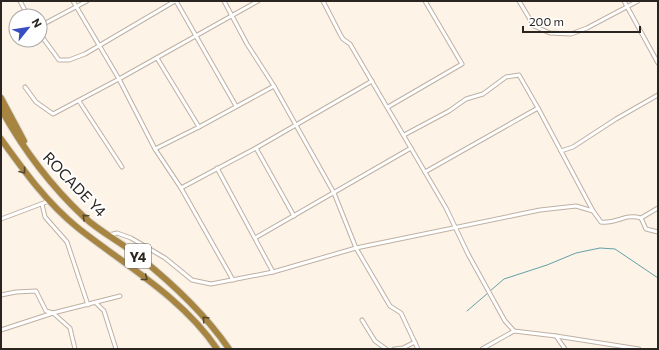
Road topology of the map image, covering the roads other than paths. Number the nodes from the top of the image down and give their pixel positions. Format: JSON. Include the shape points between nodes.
{"nodes":[{"id":1,"x":73,"y":1,"type":"edge"},
{"id":2,"x":87,"y":1,"type":"edge"},
{"id":3,"x":176,"y":1,"type":"edge"},
{"id":4,"x":224,"y":1,"type":"edge"},
{"id":5,"x":258,"y":1,"type":"edge"},
{"id":6,"x":323,"y":1,"type":"edge"},
{"id":7,"x":425,"y":1,"type":"edge"},
{"id":8,"x":519,"y":1,"type":"edge"},
{"id":9,"x":624,"y":1,"type":"edge"},
{"id":10,"x":638,"y":1,"type":"edge"},
{"id":11,"x":627,"y":6,"type":"junction"},
{"id":12,"x":77,"y":7,"type":"junction"},
{"id":13,"x":233,"y":16,"type":"junction"},
{"id":14,"x":48,"y":22,"type":"edge"},
{"id":15,"x":195,"y":37,"type":"junction"},
{"id":16,"x":48,"y":44,"type":"edge"},
{"id":17,"x":100,"y":45,"type":"junction"},
{"id":18,"x":157,"y":58,"type":"junction"},
{"id":19,"x":658,"y":63,"type":"edge"},
{"id":20,"x":119,"y":79,"type":"junction"},
{"id":21,"x":372,"y":81,"type":"junction"},
{"id":22,"x":274,"y":86,"type":"junction"},
{"id":23,"x":25,"y":87,"type":"dead end"},
{"id":24,"x":658,"y":94,"type":"edge"},
{"id":25,"x":1,"y":98,"type":"edge"},
{"id":26,"x":79,"y":101,"type":"junction"},
{"id":27,"x":236,"y":106,"type":"junction"},
{"id":28,"x":388,"y":107,"type":"junction"},
{"id":29,"x":538,"y":108,"type":"junction"},
{"id":30,"x":1,"y":109,"type":"edge"},
{"id":31,"x":295,"y":125,"type":"junction"},
{"id":32,"x":199,"y":127,"type":"junction"},
{"id":33,"x":404,"y":135,"type":"junction"},
{"id":34,"x":1,"y":139,"type":"edge"},
{"id":35,"x":256,"y":148,"type":"junction"},
{"id":36,"x":411,"y":148,"type":"junction"},
{"id":37,"x":155,"y":149,"type":"junction"},
{"id":38,"x":562,"y":152,"type":"junction"},
{"id":39,"x":122,"y":167,"type":"dead end"},
{"id":40,"x":217,"y":168,"type":"junction"},
{"id":41,"x":41,"y":170,"type":"junction"},
{"id":42,"x":425,"y":172,"type":"junction"},
{"id":43,"x":181,"y":188,"type":"junction"},
{"id":44,"x":334,"y":193,"type":"junction"},
{"id":45,"x":49,"y":201,"type":"junction"},
{"id":46,"x":42,"y":204,"type":"junction"},
{"id":47,"x":658,"y":208,"type":"edge"},
{"id":48,"x":593,"y":210,"type":"junction"},
{"id":49,"x":294,"y":216,"type":"junction"},
{"id":50,"x":641,"y":218,"type":"junction"},
{"id":51,"x":1,"y":219,"type":"edge"},
{"id":52,"x":455,"y":228,"type":"junction"},
{"id":53,"x":658,"y":232,"type":"edge"},
{"id":54,"x":108,"y":235,"type":"junction"},
{"id":55,"x":256,"y":238,"type":"junction"},
{"id":56,"x":356,"y":248,"type":"junction"},
{"id":57,"x":274,"y":272,"type":"junction"},
{"id":58,"x":232,"y":280,"type":"junction"},
{"id":59,"x":1,"y":295,"type":"edge"},
{"id":60,"x":120,"y":296,"type":"dead end"},
{"id":61,"x":96,"y":303,"type":"junction"},
{"id":62,"x":88,"y":305,"type":"junction"},
{"id":63,"x":53,"y":313,"type":"junction"},
{"id":64,"x":362,"y":320,"type":"dead end"},
{"id":65,"x":1,"y":330,"type":"edge"},
{"id":66,"x":514,"y":331,"type":"junction"},
{"id":67,"x":556,"y":336,"type":"junction"},
{"id":68,"x":415,"y":342,"type":"junction"},
{"id":69,"x":75,"y":349,"type":"edge"},
{"id":70,"x":116,"y":349,"type":"edge"},
{"id":71,"x":217,"y":349,"type":"edge"},
{"id":72,"x":229,"y":349,"type":"edge"},
{"id":73,"x":384,"y":349,"type":"edge"},
{"id":74,"x":394,"y":349,"type":"edge"},
{"id":75,"x":418,"y":349,"type":"edge"},
{"id":76,"x":482,"y":349,"type":"edge"},
{"id":77,"x":565,"y":349,"type":"edge"},
{"id":78,"x":638,"y":349,"type":"edge"}],
"edges":[{"from":1,"to":12,"type":"street"},
{"from":2,"to":12,"type":"street"},
{"from":3,"to":15,"type":"street"},
{"from":3,"to":17,"type":"street"},
{"from":4,"to":13,"type":"street"},
{"from":5,"to":13,"type":"street"},
{"from":6,"to":21,"type":"street","via":[[343,39],[350,44]]},
{"from":7,"to":28,"type":"street","via":[[462,64]]},
{"from":8,"to":11,"type":"street","via":[[534,26],[550,33],[571,34]]},
{"from":9,"to":11,"type":"street"},
{"from":10,"to":11,"type":"street"},
{"from":11,"to":19,"type":"street"},
{"from":12,"to":14,"type":"street"},
{"from":12,"to":17,"type":"street"},
{"from":13,"to":15,"type":"street"},
{"from":13,"to":22,"type":"street","via":[[247,44]]},
{"from":15,"to":18,"type":"street"},
{"from":15,"to":27,"type":"street"},
{"from":16,"to":17,"type":"street","via":[[60,60],[69,60]]},
{"from":17,"to":20,"type":"street"},
{"from":18,"to":20,"type":"street"},
{"from":18,"to":32,"type":"street"},
{"from":20,"to":26,"type":"street"},
{"from":20,"to":37,"type":"street"},
{"from":21,"to":28,"type":"street"},
{"from":21,"to":31,"type":"street"},
{"from":22,"to":27,"type":"street"},
{"from":22,"to":31,"type":"street"},
{"from":23,"to":26,"type":"street","via":[[36,102],[53,114]]},
{"from":24,"to":38,"type":"street"},
{"from":25,"to":41,"type":"highway"},
{"from":26,"to":39,"type":"street"},
{"from":27,"to":32,"type":"street"},
{"from":28,"to":33,"type":"street"},
{"from":29,"to":33,"type":"street","via":[[519,74],[506,77],[483,94],[466,98],[449,111]]},
{"from":29,"to":38,"type":"street"},
{"from":29,"to":42,"type":"street"},
{"from":30,"to":41,"type":"highway","name":"ROCADE Y4","number":"Y4"},
{"from":31,"to":35,"type":"street"},
{"from":31,"to":44,"type":"street"},
{"from":32,"to":37,"type":"street"},
{"from":33,"to":36,"type":"street"},
{"from":34,"to":45,"type":"highway","name":"ROCADE Y4","number":"Y4","one_way":true},
{"from":35,"to":40,"type":"street"},
{"from":35,"to":49,"type":"street"},
{"from":36,"to":42,"type":"street"},
{"from":36,"to":44,"type":"street"},
{"from":37,"to":43,"type":"street"},
{"from":38,"to":48,"type":"street"},
{"from":40,"to":43,"type":"street"},
{"from":40,"to":55,"type":"street"},
{"from":54,"to":41,"type":"highway","name":"ROCADE Y4","number":"Y4","one_way":true,"via":[[85,218]]},
{"from":42,"to":52,"type":"street"},
{"from":43,"to":58,"type":"street"},
{"from":44,"to":49,"type":"street"},
{"from":44,"to":56,"type":"street"},
{"from":45,"to":46,"type":"street"},
{"from":45,"to":71,"type":"highway","name":"ROCADE Y4","number":"Y4","one_way":true,"via":[[77,227],[168,296],[209,337]]},
{"from":46,"to":51,"type":"street"},
{"from":46,"to":62,"type":"street","via":[[45,216],[67,242]]},
{"from":47,"to":50,"type":"street"},
{"from":48,"to":50,"type":"street","via":[[601,222],[610,223],[632,215]]},
{"from":48,"to":52,"type":"street","via":[[576,206],[540,210]]},
{"from":49,"to":55,"type":"street"},
{"from":50,"to":53,"type":"street","via":[[646,229]]},
{"from":52,"to":56,"type":"street"},
{"from":52,"to":66,"type":"street","via":[[505,321]]},
{"from":54,"to":58,"type":"street","via":[[118,233],[146,246],[196,282],[211,284]]},
{"from":72,"to":54,"type":"highway","name":"ROCADE Y4","number":"Y4","one_way":true,"via":[[217,331],[177,290],[138,256]]},
{"from":55,"to":57,"type":"street"},
{"from":56,"to":57,"type":"street"},
{"from":56,"to":68,"type":"street","via":[[390,306],[401,313]]},
{"from":57,"to":58,"type":"street"},
{"from":59,"to":63,"type":"street","via":[[36,291],[46,311]]},
{"from":60,"to":61,"type":"street"},
{"from":61,"to":62,"type":"street"},
{"from":61,"to":70,"type":"street","via":[[104,311]]},
{"from":62,"to":63,"type":"street"},
{"from":63,"to":65,"type":"street"},
{"from":63,"to":69,"type":"street","via":[[70,328]]},
{"from":64,"to":73,"type":"street"},
{"from":66,"to":67,"type":"street"},
{"from":66,"to":76,"type":"street"},
{"from":67,"to":77,"type":"street"},
{"from":67,"to":78,"type":"street"},
{"from":68,"to":74,"type":"street"},
{"from":68,"to":75,"type":"street"}]}
